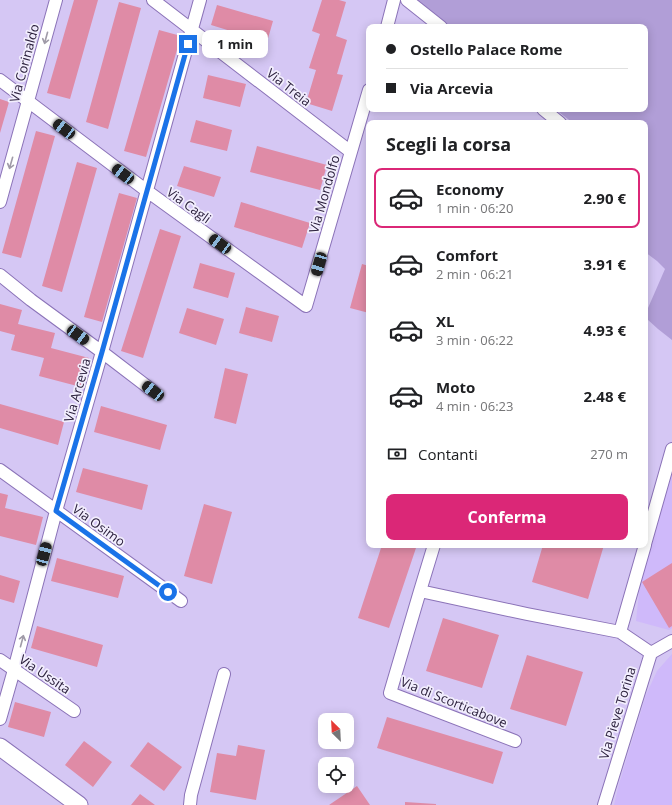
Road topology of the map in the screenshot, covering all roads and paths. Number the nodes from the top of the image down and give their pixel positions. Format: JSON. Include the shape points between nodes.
{"nodes":[{"id":1,"x":56,"y":0,"type":"edge"},
{"id":2,"x":153,"y":0,"type":"edge"},
{"id":3,"x":200,"y":0,"type":"edge"},
{"id":4,"x":394,"y":0,"type":"edge"},
{"id":5,"x":407,"y":0,"type":"edge"},
{"id":6,"x":388,"y":24,"type":"edge"},
{"id":7,"x":437,"y":24,"type":"edge"},
{"id":8,"x":192,"y":29,"type":"junction"},
{"id":9,"x":0,"y":80,"type":"edge"},
{"id":10,"x":366,"y":100,"type":"edge"},
{"id":11,"x":28,"y":102,"type":"junction"},
{"id":12,"x":546,"y":112,"type":"edge"},
{"id":13,"x":556,"y":120,"type":"edge"},
{"id":14,"x":351,"y":152,"type":"junction"},
{"id":15,"x":147,"y":191,"type":"junction"},
{"id":16,"x":0,"y":202,"type":"edge"},
{"id":17,"x":0,"y":275,"type":"edge"},
{"id":18,"x":306,"y":306,"type":"joint"},
{"id":19,"x":102,"y":352,"type":"junction"},
{"id":20,"x":153,"y":391,"type":"dead end"},
{"id":21,"x":672,"y":449,"type":"edge"},
{"id":22,"x":0,"y":470,"type":"edge"},
{"id":23,"x":56,"y":511,"type":"junction"},
{"id":24,"x":648,"y":534,"type":"edge"},
{"id":25,"x":433,"y":548,"type":"edge"},
{"id":26,"x":644,"y":548,"type":"edge"},
{"id":27,"x":420,"y":591,"type":"junction"},
{"id":28,"x":181,"y":601,"type":"dead end"},
{"id":29,"x":620,"y":632,"type":"junction"},
{"id":30,"x":672,"y":641,"type":"edge"},
{"id":31,"x":651,"y":653,"type":"junction"},
{"id":32,"x":0,"y":660,"type":"edge"},
{"id":33,"x":14,"y":670,"type":"junction"},
{"id":34,"x":224,"y":674,"type":"dead end"},
{"id":35,"x":74,"y":711,"type":"dead end"},
{"id":36,"x":0,"y":719,"type":"edge"},
{"id":37,"x":515,"y":741,"type":"dead end"},
{"id":38,"x":0,"y":747,"type":"edge"},
{"id":39,"x":79,"y":805,"type":"edge"},
{"id":40,"x":190,"y":805,"type":"edge"},
{"id":41,"x":604,"y":805,"type":"edge"}],
"edges":[{"from":1,"to":11,"type":"street","name":"Via Corinaldo","one_way":true},
{"from":2,"to":8,"type":"street","name":"Via Treia"},
{"from":3,"to":8,"type":"street","name":"Via Arcevia"},
{"from":4,"to":6,"type":"street"},
{"from":5,"to":7,"type":"street"},
{"from":8,"to":14,"type":"street","name":"Via Treia"},
{"from":8,"to":15,"type":"street","name":"Via Arcevia"},
{"from":9,"to":11,"type":"street","name":"Via Cagli"},
{"from":10,"to":14,"type":"street","name":"Via Mondolfo"},
{"from":11,"to":15,"type":"street","name":"Via Cagli"},
{"from":11,"to":16,"type":"street","name":"Via Corinaldo","one_way":true},
{"from":12,"to":13,"type":"street"},
{"from":14,"to":18,"type":"street","name":"Via Mondolfo"},
{"from":15,"to":18,"type":"street","name":"Via Cagli"},
{"from":15,"to":19,"type":"street","name":"Via Arcevia"},
{"from":17,"to":19,"type":"street"},
{"from":19,"to":20,"type":"street"},
{"from":19,"to":23,"type":"street","name":"Via Arcevia"},
{"from":21,"to":24,"type":"street"},
{"from":22,"to":23,"type":"street","name":"Via Osimo"},
{"from":23,"to":28,"type":"street","name":"Via Osimo"},
{"from":33,"to":23,"type":"street","name":"Via Arcevia","one_way":true},
{"from":25,"to":27,"type":"street","name":"Via di Scorticabove"},
{"from":26,"to":29,"type":"street"},
{"from":27,"to":29,"type":"street"},
{"from":27,"to":37,"type":"street","name":"Via di Scorticabove","via":[[390,693]]},
{"from":29,"to":31,"type":"street"},
{"from":30,"to":31,"type":"street"},
{"from":31,"to":41,"type":"street","name":"Via Pieve Torina"},
{"from":32,"to":33,"type":"street","name":"Via Ussita"},
{"from":33,"to":35,"type":"street","name":"Via Ussita"},
{"from":33,"to":36,"type":"street","name":"Via Arcevia"},
{"from":34,"to":40,"type":"street"},
{"from":38,"to":39,"type":"street"}]}
